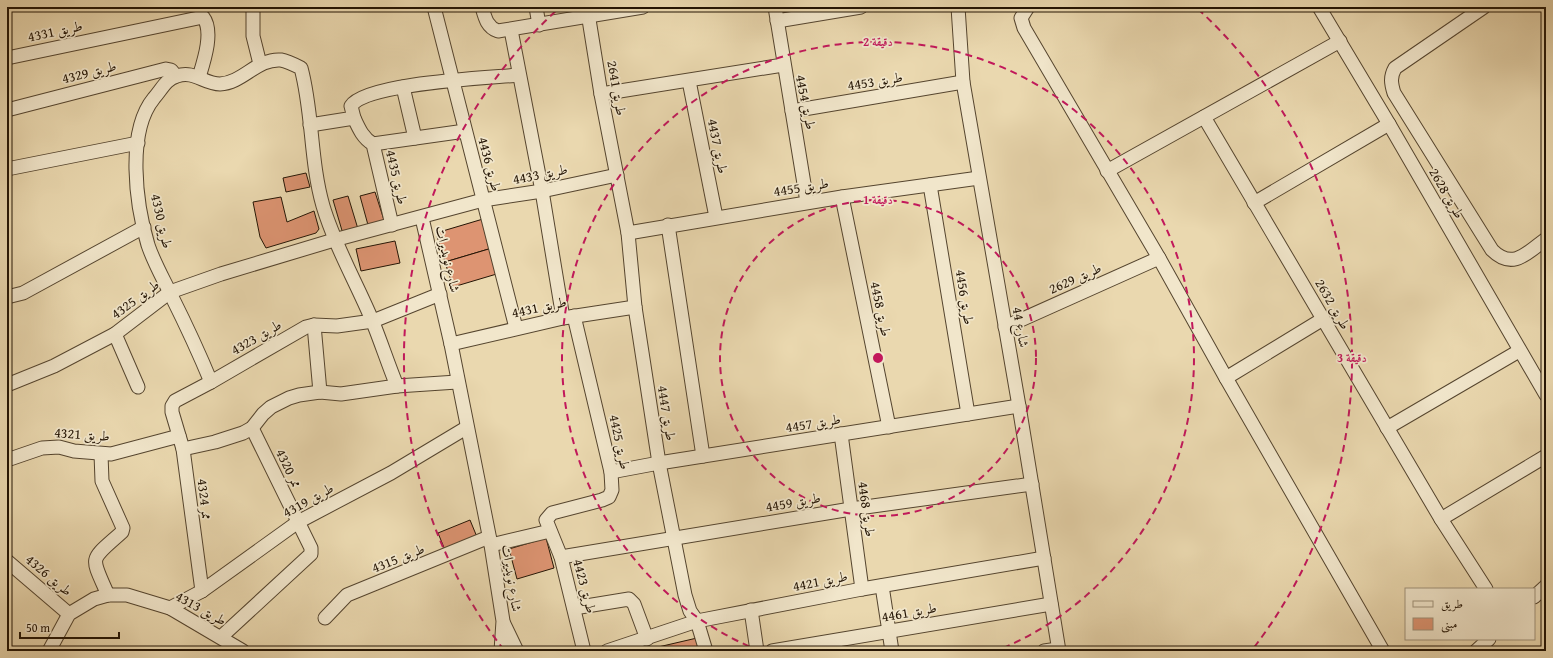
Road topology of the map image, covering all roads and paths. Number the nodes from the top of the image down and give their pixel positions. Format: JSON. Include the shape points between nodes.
{"nodes":[{"id":1,"x":253,"y":7,"type":"edge"},
{"id":2,"x":434,"y":7,"type":"edge"},
{"id":3,"x":482,"y":7,"type":"edge"},
{"id":4,"x":536,"y":7,"type":"edge"},
{"id":5,"x":643,"y":7,"type":"edge"},
{"id":6,"x":775,"y":7,"type":"edge"},
{"id":7,"x":861,"y":7,"type":"edge"},
{"id":8,"x":958,"y":7,"type":"edge"},
{"id":9,"x":1319,"y":7,"type":"edge"},
{"id":10,"x":1484,"y":7,"type":"edge"},
{"id":11,"x":1027,"y":8,"type":"edge"},
{"id":12,"x":588,"y":12,"type":"edge"},
{"id":13,"x":777,"y":21,"type":"junction"},
{"id":14,"x":539,"y":24,"type":"junction"},
{"id":15,"x":510,"y":30,"type":"junction"},
{"id":16,"x":1340,"y":41,"type":"junction"},
{"id":17,"x":7,"y":58,"type":"edge"},
{"id":18,"x":260,"y":64,"type":"junction"},
{"id":19,"x":783,"y":65,"type":"junction"},
{"id":20,"x":180,"y":75,"type":"junction"},
{"id":21,"x":519,"y":75,"type":"junction"},
{"id":22,"x":200,"y":77,"type":"junction"},
{"id":23,"x":689,"y":81,"type":"junction"},
{"id":24,"x":454,"y":82,"type":"junction"},
{"id":25,"x":963,"y":82,"type":"junction"},
{"id":26,"x":403,"y":87,"type":"junction"},
{"id":27,"x":601,"y":94,"type":"junction"},
{"id":28,"x":7,"y":110,"type":"edge"},
{"id":29,"x":792,"y":111,"type":"junction"},
{"id":30,"x":1204,"y":117,"type":"junction"},
{"id":31,"x":354,"y":118,"type":"junction"},
{"id":32,"x":1389,"y":124,"type":"junction"},
{"id":33,"x":310,"y":125,"type":"junction"},
{"id":34,"x":465,"y":131,"type":"junction"},
{"id":35,"x":415,"y":138,"type":"junction"},
{"id":36,"x":138,"y":143,"type":"junction"},
{"id":37,"x":373,"y":144,"type":"junction"},
{"id":38,"x":7,"y":169,"type":"edge"},
{"id":39,"x":1106,"y":170,"type":"junction"},
{"id":40,"x":617,"y":175,"type":"junction"},
{"id":41,"x":980,"y":178,"type":"junction"},
{"id":42,"x":930,"y":185,"type":"junction"},
{"id":43,"x":542,"y":191,"type":"junction"},
{"id":44,"x":842,"y":197,"type":"junction"},
{"id":45,"x":484,"y":200,"type":"junction"},
{"id":46,"x":807,"y":202,"type":"junction"},
{"id":47,"x":1254,"y":203,"type":"junction"},
{"id":48,"x":716,"y":217,"type":"junction"},
{"id":49,"x":422,"y":218,"type":"junction"},
{"id":50,"x":392,"y":225,"type":"junction"},
{"id":51,"x":668,"y":226,"type":"junction"},
{"id":52,"x":144,"y":228,"type":"junction"},
{"id":53,"x":628,"y":233,"type":"junction"},
{"id":54,"x":1546,"y":239,"type":"edge"},
{"id":55,"x":334,"y":240,"type":"junction"},
{"id":56,"x":1159,"y":258,"type":"junction"},
{"id":57,"x":170,"y":292,"type":"junction"},
{"id":58,"x":440,"y":294,"type":"junction"},
{"id":59,"x":7,"y":297,"type":"edge"},
{"id":60,"x":635,"y":307,"type":"junction"},
{"id":61,"x":568,"y":317,"type":"junction"},
{"id":62,"x":1323,"y":319,"type":"junction"},
{"id":63,"x":373,"y":321,"type":"junction"},
{"id":64,"x":314,"y":325,"type":"junction"},
{"id":65,"x":1005,"y":327,"type":"junction"},
{"id":66,"x":516,"y":328,"type":"junction"},
{"id":67,"x":115,"y":334,"type":"junction"},
{"id":68,"x":451,"y":344,"type":"junction"},
{"id":69,"x":1519,"y":350,"type":"junction"},
{"id":70,"x":1226,"y":378,"type":"junction"},
{"id":71,"x":211,"y":382,"type":"junction"},
{"id":72,"x":457,"y":382,"type":"junction"},
{"id":73,"x":7,"y":385,"type":"edge"},
{"id":74,"x":396,"y":386,"type":"junction"},
{"id":75,"x":138,"y":387,"type":"dead end"},
{"id":76,"x":320,"y":392,"type":"junction"},
{"id":77,"x":1546,"y":395,"type":"edge"},
{"id":78,"x":1019,"y":406,"type":"junction"},
{"id":79,"x":172,"y":412,"type":"joint"},
{"id":80,"x":968,"y":414,"type":"junction"},
{"id":81,"x":889,"y":427,"type":"junction"},
{"id":82,"x":252,"y":428,"type":"junction"},
{"id":83,"x":466,"y":428,"type":"junction"},
{"id":84,"x":1387,"y":428,"type":"junction"},
{"id":85,"x":841,"y":434,"type":"junction"},
{"id":86,"x":178,"y":436,"type":"junction"},
{"id":87,"x":183,"y":450,"type":"junction"},
{"id":88,"x":101,"y":454,"type":"junction"},
{"id":89,"x":703,"y":456,"type":"junction"},
{"id":90,"x":1546,"y":456,"type":"edge"},
{"id":91,"x":7,"y":460,"type":"edge"},
{"id":92,"x":659,"y":463,"type":"junction"},
{"id":93,"x":611,"y":472,"type":"junction"},
{"id":94,"x":1032,"y":484,"type":"junction"},
{"id":95,"x":851,"y":509,"type":"junction"},
{"id":96,"x":1440,"y":519,"type":"junction"},
{"id":97,"x":298,"y":522,"type":"junction"},
{"id":98,"x":550,"y":531,"type":"junction"},
{"id":99,"x":675,"y":537,"type":"junction"},
{"id":100,"x":490,"y":541,"type":"junction"},
{"id":101,"x":561,"y":557,"type":"junction"},
{"id":102,"x":1044,"y":558,"type":"junction"},
{"id":103,"x":7,"y":561,"type":"edge"},
{"id":104,"x":882,"y":586,"type":"junction"},
{"id":105,"x":1546,"y":586,"type":"edge"},
{"id":106,"x":1485,"y":588,"type":"edge"},
{"id":107,"x":862,"y":589,"type":"junction"},
{"id":108,"x":202,"y":591,"type":"junction"},
{"id":109,"x":108,"y":595,"type":"junction"},
{"id":110,"x":1535,"y":596,"type":"edge"},
{"id":111,"x":1051,"y":604,"type":"junction"},
{"id":112,"x":170,"y":608,"type":"junction"},
{"id":113,"x":574,"y":608,"type":"junction"},
{"id":114,"x":751,"y":610,"type":"junction"},
{"id":115,"x":69,"y":614,"type":"junction"},
{"id":116,"x":325,"y":618,"type":"dead end"},
{"id":117,"x":503,"y":621,"type":"junction"},
{"id":118,"x":698,"y":621,"type":"junction"},
{"id":119,"x":889,"y":632,"type":"junction"},
{"id":120,"x":221,"y":637,"type":"junction"},
{"id":121,"x":647,"y":639,"type":"junction"},
{"id":122,"x":1488,"y":640,"type":"edge"},
{"id":123,"x":236,"y":649,"type":"edge"},
{"id":124,"x":1059,"y":650,"type":"edge"},
{"id":125,"x":49,"y":651,"type":"edge"},
{"id":126,"x":501,"y":651,"type":"edge"},
{"id":127,"x":517,"y":651,"type":"edge"},
{"id":128,"x":584,"y":651,"type":"edge"},
{"id":129,"x":607,"y":651,"type":"edge"},
{"id":130,"x":706,"y":651,"type":"edge"},
{"id":131,"x":757,"y":651,"type":"edge"},
{"id":132,"x":772,"y":651,"type":"edge"},
{"id":133,"x":892,"y":651,"type":"edge"},
{"id":134,"x":1044,"y":651,"type":"edge"},
{"id":135,"x":1383,"y":651,"type":"edge"},
{"id":136,"x":1476,"y":651,"type":"edge"}],
"edges":[{"from":1,"to":18,"type":"street","via":[[253,36]]},
{"from":2,"to":24,"type":"street","name":"طريق 4436"},
{"from":3,"to":15,"type":"street","via":[[486,22],[494,29]]},
{"from":4,"to":14,"type":"street"},
{"from":5,"to":12,"type":"street"},
{"from":6,"to":13,"type":"street","name":"طريق 4454"},
{"from":7,"to":13,"type":"street"},
{"from":8,"to":25,"type":"street","name":"شارع 44"},
{"from":9,"to":16,"type":"street","name":"طريق 2628"},
{"from":10,"to":54,"type":"street","via":[[1395,68],[1391,84],[1497,255],[1506,259],[1520,258]]},
{"from":11,"to":39,"type":"street","via":[[1021,18],[1024,28]]},
{"from":12,"to":14,"type":"street"},
{"from":12,"to":27,"type":"street","name":"طريق 2641"},
{"from":13,"to":19,"type":"street","name":"طريق 4454"},
{"from":14,"to":15,"type":"street"},
{"from":15,"to":21,"type":"street","name":"طريق 4425"},
{"from":16,"to":30,"type":"street"},
{"from":16,"to":32,"type":"street","name":"طريق 2628"},
{"from":17,"to":22,"type":"street","name":"طريق 4331","via":[[203,17],[208,45]]},
{"from":18,"to":22,"type":"street","name":"طريق 4329","via":[[234,82],[211,84]]},
{"from":18,"to":33,"type":"street","via":[[281,60],[301,68]]},
{"from":19,"to":23,"type":"street"},
{"from":19,"to":29,"type":"street","name":"طريق 4454"},
{"from":20,"to":22,"type":"street","name":"طريق 4329"},
{"from":20,"to":28,"type":"street","name":"طريق 4329","via":[[166,69]]},
{"from":20,"to":36,"type":"street","name":"طريق 4330","via":[[167,80],[151,102],[143,116]]},
{"from":21,"to":24,"type":"street"},
{"from":21,"to":43,"type":"street","name":"طريق 4425"},
{"from":23,"to":27,"type":"street"},
{"from":23,"to":48,"type":"street","name":"طريق 4437"},
{"from":24,"to":26,"type":"street"},
{"from":24,"to":34,"type":"street","name":"طريق 4436"},
{"from":25,"to":29,"type":"street","name":"طريق 4453"},
{"from":25,"to":41,"type":"street","name":"شارع 44"},
{"from":26,"to":31,"type":"street","via":[[355,100],[351,106]]},
{"from":26,"to":35,"type":"street","name":"طريق 4435"},
{"from":27,"to":40,"type":"street","name":"طريق 2641"},
{"from":29,"to":46,"type":"street","name":"طريق 4454"},
{"from":30,"to":39,"type":"street"},
{"from":30,"to":47,"type":"street","name":"طريق 2632"},
{"from":31,"to":33,"type":"street"},
{"from":31,"to":37,"type":"street","name":"طريق 4435","via":[[361,132]]},
{"from":32,"to":47,"type":"street"},
{"from":32,"to":69,"type":"street","name":"طريق 2628"},
{"from":33,"to":55,"type":"street","via":[[323,204]]},
{"from":34,"to":35,"type":"street"},
{"from":34,"to":45,"type":"street","name":"طريق 4436"},
{"from":35,"to":37,"type":"street"},
{"from":36,"to":38,"type":"street"},
{"from":36,"to":52,"type":"street","name":"طريق 4330","via":[[137,177]]},
{"from":37,"to":50,"type":"street","name":"طريق 4435"},
{"from":39,"to":56,"type":"street"},
{"from":40,"to":43,"type":"street","name":"طريق 4433"},
{"from":40,"to":53,"type":"street","name":"طريق 4447"},
{"from":41,"to":42,"type":"street","name":"طريق 4455"},
{"from":41,"to":65,"type":"street","name":"شارع 44"},
{"from":42,"to":44,"type":"street","name":"طريق 4455"},
{"from":42,"to":80,"type":"street","name":"طريق 4456"},
{"from":43,"to":45,"type":"street","name":"طريق 4433"},
{"from":43,"to":61,"type":"street","name":"طريق 4425"},
{"from":44,"to":46,"type":"street","name":"طريق 4455"},
{"from":44,"to":81,"type":"street","name":"طريق 4458"},
{"from":45,"to":49,"type":"street","name":"طريق 4433"},
{"from":45,"to":66,"type":"street","name":"طريق 4436"},
{"from":46,"to":48,"type":"street","name":"طريق 4455"},
{"from":47,"to":62,"type":"street","name":"طريق 2632"},
{"from":48,"to":51,"type":"street","name":"طريق 4455"},
{"from":49,"to":50,"type":"street","name":"شارع نويديرات"},
{"from":49,"to":58,"type":"street","name":"شارع نويديرات"},
{"from":50,"to":55,"type":"street","name":"شارع نويديرات"},
{"from":51,"to":53,"type":"street","name":"طريق 4455"},
{"from":51,"to":89,"type":"street"},
{"from":52,"to":57,"type":"street","name":"طريق 4330","via":[[148,245]]},
{"from":52,"to":59,"type":"street","via":[[23,293]]},
{"from":53,"to":60,"type":"street","name":"طريق 4447"},
{"from":55,"to":57,"type":"street","name":"طريق 4325"},
{"from":55,"to":63,"type":"street"},
{"from":56,"to":65,"type":"street","name":"طريق 2629"},
{"from":56,"to":70,"type":"street"},
{"from":57,"to":67,"type":"street","name":"طريق 4325"},
{"from":57,"to":71,"type":"street","name":"طريق 4330","via":[[196,344]]},
{"from":58,"to":63,"type":"street","name":"طريق 4323"},
{"from":58,"to":68,"type":"street","name":"شارع نويديرات"},
{"from":60,"to":61,"type":"street","name":"طريق 4431"},
{"from":60,"to":92,"type":"street","name":"طريق 4447"},
{"from":61,"to":66,"type":"street","name":"طريق 4431"},
{"from":61,"to":93,"type":"street","name":"طريق 4425"},
{"from":62,"to":70,"type":"street"},
{"from":62,"to":84,"type":"street","name":"طريق 2632"},
{"from":63,"to":64,"type":"street","name":"طريق 4323","via":[[337,326]]},
{"from":63,"to":74,"type":"street"},
{"from":64,"to":71,"type":"street","name":"طريق 4323","via":[[306,327]]},
{"from":64,"to":76,"type":"street"},
{"from":65,"to":78,"type":"street","name":"شارع 44"},
{"from":66,"to":68,"type":"street","name":"طريق 4431"},
{"from":67,"to":73,"type":"street","name":"طريق 4325","via":[[54,366]]},
{"from":67,"to":75,"type":"street"},
{"from":68,"to":72,"type":"street","name":"شارع نويديرات"},
{"from":69,"to":77,"type":"street","name":"طريق 2628"},
{"from":69,"to":84,"type":"street"},
{"from":70,"to":135,"type":"street"},
{"from":71,"to":79,"type":"street","name":"طريق 4323","via":[[175,401]]},
{"from":72,"to":74,"type":"street"},
{"from":72,"to":83,"type":"street","name":"شارع نويديرات"},
{"from":74,"to":76,"type":"street","via":[[341,394]]},
{"from":76,"to":82,"type":"street","via":[[294,396],[279,402],[263,414]]},
{"from":78,"to":80,"type":"street","name":"طريق 4457"},
{"from":78,"to":94,"type":"street","name":"شارع 44"},
{"from":79,"to":86,"type":"street","name":"ممر 4324"},
{"from":80,"to":81,"type":"street","name":"طريق 4457"},
{"from":81,"to":85,"type":"street","name":"طريق 4457"},
{"from":82,"to":87,"type":"street","via":[[215,442]]},
{"from":82,"to":97,"type":"street","name":"ممر 4320"},
{"from":83,"to":97,"type":"street","name":"طريق 4319","via":[[391,473]]},
{"from":83,"to":100,"type":"street","name":"شارع نويديرات"},
{"from":84,"to":96,"type":"street","name":"طريق 2632"},
{"from":85,"to":89,"type":"street","name":"طريق 4457"},
{"from":85,"to":95,"type":"street","name":"طريق 4468"},
{"from":86,"to":87,"type":"street","name":"ممر 4324"},
{"from":86,"to":88,"type":"street","name":"طريق 4321","via":[[111,454]]},
{"from":87,"to":108,"type":"street","name":"ممر 4324"},
{"from":88,"to":91,"type":"street","name":"طريق 4321","via":[[59,447],[42,448]]},
{"from":88,"to":109,"type":"street","via":[[102,481],[123,528],[95,559],[95,565]]},
{"from":89,"to":92,"type":"street","name":"طريق 4457"},
{"from":90,"to":96,"type":"street"},
{"from":92,"to":93,"type":"street","name":"طريق 4457"},
{"from":92,"to":99,"type":"street","name":"طريق 4447"},
{"from":93,"to":98,"type":"street","name":"طريق 4425","via":[[612,490],[608,497],[552,512],[546,520]]},
{"from":94,"to":95,"type":"street","name":"طريق 4459"},
{"from":94,"to":102,"type":"street","name":"شارع 44"},
{"from":95,"to":99,"type":"street","name":"طريق 4459"},
{"from":95,"to":107,"type":"street","name":"طريق 4468"},
{"from":96,"to":106,"type":"street","name":"طريق 2632"},
{"from":97,"to":108,"type":"street","name":"طريق 4319"},
{"from":97,"to":120,"type":"street","via":[[311,554]]},
{"from":98,"to":100,"type":"street","name":"طريق 4315"},
{"from":98,"to":101,"type":"street","name":"طريق 4423"},
{"from":99,"to":101,"type":"street","name":"طريق 4459"},
{"from":99,"to":118,"type":"street","name":"طريق 4447","via":[[685,595],[690,611]]},
{"from":100,"to":116,"type":"street","name":"طريق 4315","via":[[347,595]]},
{"from":100,"to":117,"type":"street","name":"شارع نويديرات"},
{"from":101,"to":113,"type":"street","name":"طريق 4423"},
{"from":102,"to":104,"type":"street","name":"طريق 4421"},
{"from":102,"to":111,"type":"street","name":"شارع 44"},
{"from":103,"to":115,"type":"street","name":"طريق 4326"},
{"from":104,"to":107,"type":"street","name":"طريق 4421"},
{"from":104,"to":119,"type":"street"},
{"from":105,"to":110,"type":"street"},
{"from":107,"to":114,"type":"street","name":"طريق 4421"},
{"from":108,"to":112,"type":"street","name":"طريق 4319"},
{"from":109,"to":112,"type":"street","name":"طريق 4313","via":[[127,596]]},
{"from":109,"to":115,"type":"street","name":"طريق 4313","via":[[94,599]]},
{"from":111,"to":119,"type":"street","name":"طريق 4461"},
{"from":111,"to":124,"type":"street","name":"شارع 44"},
{"from":112,"to":120,"type":"street","name":"طريق 4313"},
{"from":113,"to":121,"type":"street","via":[[629,599],[634,604]]},
{"from":113,"to":128,"type":"street","name":"طريق 4423"},
{"from":114,"to":118,"type":"street","name":"طريق 4421"},
{"from":114,"to":131,"type":"street"},
{"from":115,"to":125,"type":"street"},
{"from":117,"to":126,"type":"street","name":"شارع نويديرات"},
{"from":117,"to":127,"type":"street","name":"شارع نويديرات"},
{"from":118,"to":121,"type":"street","name":"طريق 4421"},
{"from":118,"to":130,"type":"street","name":"طريق 4447"},
{"from":119,"to":132,"type":"street","name":"طريق 4461"},
{"from":119,"to":133,"type":"street"},
{"from":120,"to":123,"type":"street","name":"طريق 4313"},
{"from":121,"to":129,"type":"street","name":"طريق 4421"},
{"from":122,"to":136,"type":"street"},
{"from":124,"to":134,"type":"street"}]}
